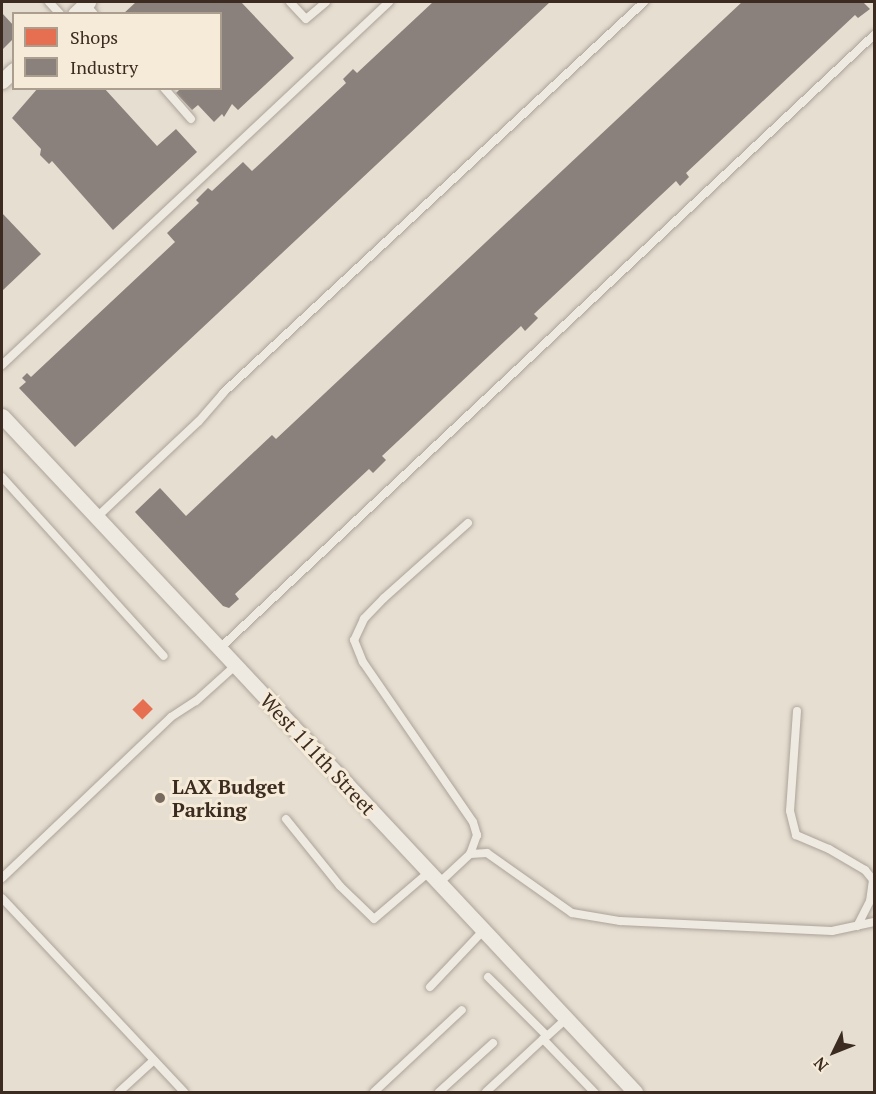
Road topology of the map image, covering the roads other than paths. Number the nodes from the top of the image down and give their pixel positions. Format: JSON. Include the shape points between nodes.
{"nodes":[{"id":1,"x":290,"y":2,"type":"edge"},
{"id":2,"x":326,"y":2,"type":"edge"},
{"id":3,"x":389,"y":2,"type":"edge"},
{"id":4,"x":644,"y":2,"type":"edge"},
{"id":5,"x":874,"y":34,"type":"edge"},
{"id":6,"x":166,"y":90,"type":"edge"},
{"id":7,"x":191,"y":119,"type":"dead end"},
{"id":8,"x":2,"y":365,"type":"edge"},
{"id":9,"x":2,"y":416,"type":"edge"},
{"id":10,"x":2,"y":477,"type":"edge"},
{"id":11,"x":97,"y":517,"type":"junction"},
{"id":12,"x":468,"y":523,"type":"dead end"},
{"id":13,"x":219,"y":649,"type":"junction"},
{"id":14,"x":164,"y":656,"type":"dead end"},
{"id":15,"x":236,"y":665,"type":"junction"},
{"id":16,"x":797,"y":711,"type":"dead end"},
{"id":17,"x":286,"y":819,"type":"dead end"},
{"id":18,"x":470,"y":854,"type":"junction"},
{"id":19,"x":434,"y":877,"type":"junction"},
{"id":20,"x":2,"y":878,"type":"edge"},
{"id":21,"x":2,"y":898,"type":"edge"},
{"id":22,"x":874,"y":922,"type":"edge"},
{"id":23,"x":857,"y":926,"type":"junction"},
{"id":24,"x":483,"y":931,"type":"junction"},
{"id":25,"x":488,"y":977,"type":"dead end"},
{"id":26,"x":430,"y":987,"type":"dead end"},
{"id":27,"x":462,"y":1010,"type":"dead end"},
{"id":28,"x":566,"y":1019,"type":"junction"},
{"id":29,"x":545,"y":1038,"type":"junction"},
{"id":30,"x":493,"y":1043,"type":"dead end"},
{"id":31,"x":154,"y":1060,"type":"junction"},
{"id":32,"x":119,"y":1092,"type":"edge"},
{"id":33,"x":184,"y":1092,"type":"edge"},
{"id":34,"x":374,"y":1092,"type":"edge"},
{"id":35,"x":439,"y":1092,"type":"edge"},
{"id":36,"x":486,"y":1092,"type":"edge"},
{"id":37,"x":594,"y":1092,"type":"edge"},
{"id":38,"x":635,"y":1092,"type":"edge"}],
"edges":[{"from":1,"to":2,"type":"lane","via":[[306,19]]},
{"from":3,"to":8,"type":"lane"},
{"from":4,"to":11,"type":"lane","via":[[223,393],[200,421]]},
{"from":5,"to":13,"type":"lane"},
{"from":6,"to":7,"type":"lane"},
{"from":9,"to":11,"type":"street","name":"West 111th Street"},
{"from":10,"to":14,"type":"lane"},
{"from":11,"to":13,"type":"street","name":"West 111th Street"},
{"from":12,"to":18,"type":"lane","via":[[384,598],[364,620],[354,640],[363,662],[473,822],[477,835]]},
{"from":13,"to":15,"type":"street","name":"West 111th Street"},
{"from":15,"to":19,"type":"street","name":"West 111th Street"},
{"from":15,"to":20,"type":"lane","via":[[196,701],[171,717]]},
{"from":16,"to":23,"type":"lane","via":[[790,811],[796,836],[829,849],[865,870],[873,880],[870,901]]},
{"from":17,"to":19,"type":"lane","via":[[340,886],[374,919]]},
{"from":18,"to":19,"type":"lane"},
{"from":18,"to":23,"type":"lane","via":[[487,853],[572,913],[620,921],[832,931]]},
{"from":19,"to":24,"type":"street","name":"West 111th Street"},
{"from":21,"to":31,"type":"lane"},
{"from":22,"to":23,"type":"lane"},
{"from":24,"to":26,"type":"lane"},
{"from":24,"to":28,"type":"street","name":"West 111th Street"},
{"from":25,"to":29,"type":"lane"},
{"from":27,"to":34,"type":"lane"},
{"from":28,"to":29,"type":"lane"},
{"from":28,"to":38,"type":"street","name":"West 111th Street"},
{"from":29,"to":36,"type":"lane"},
{"from":29,"to":37,"type":"lane"},
{"from":30,"to":35,"type":"lane"},
{"from":31,"to":32,"type":"lane"},
{"from":31,"to":33,"type":"lane"}]}
